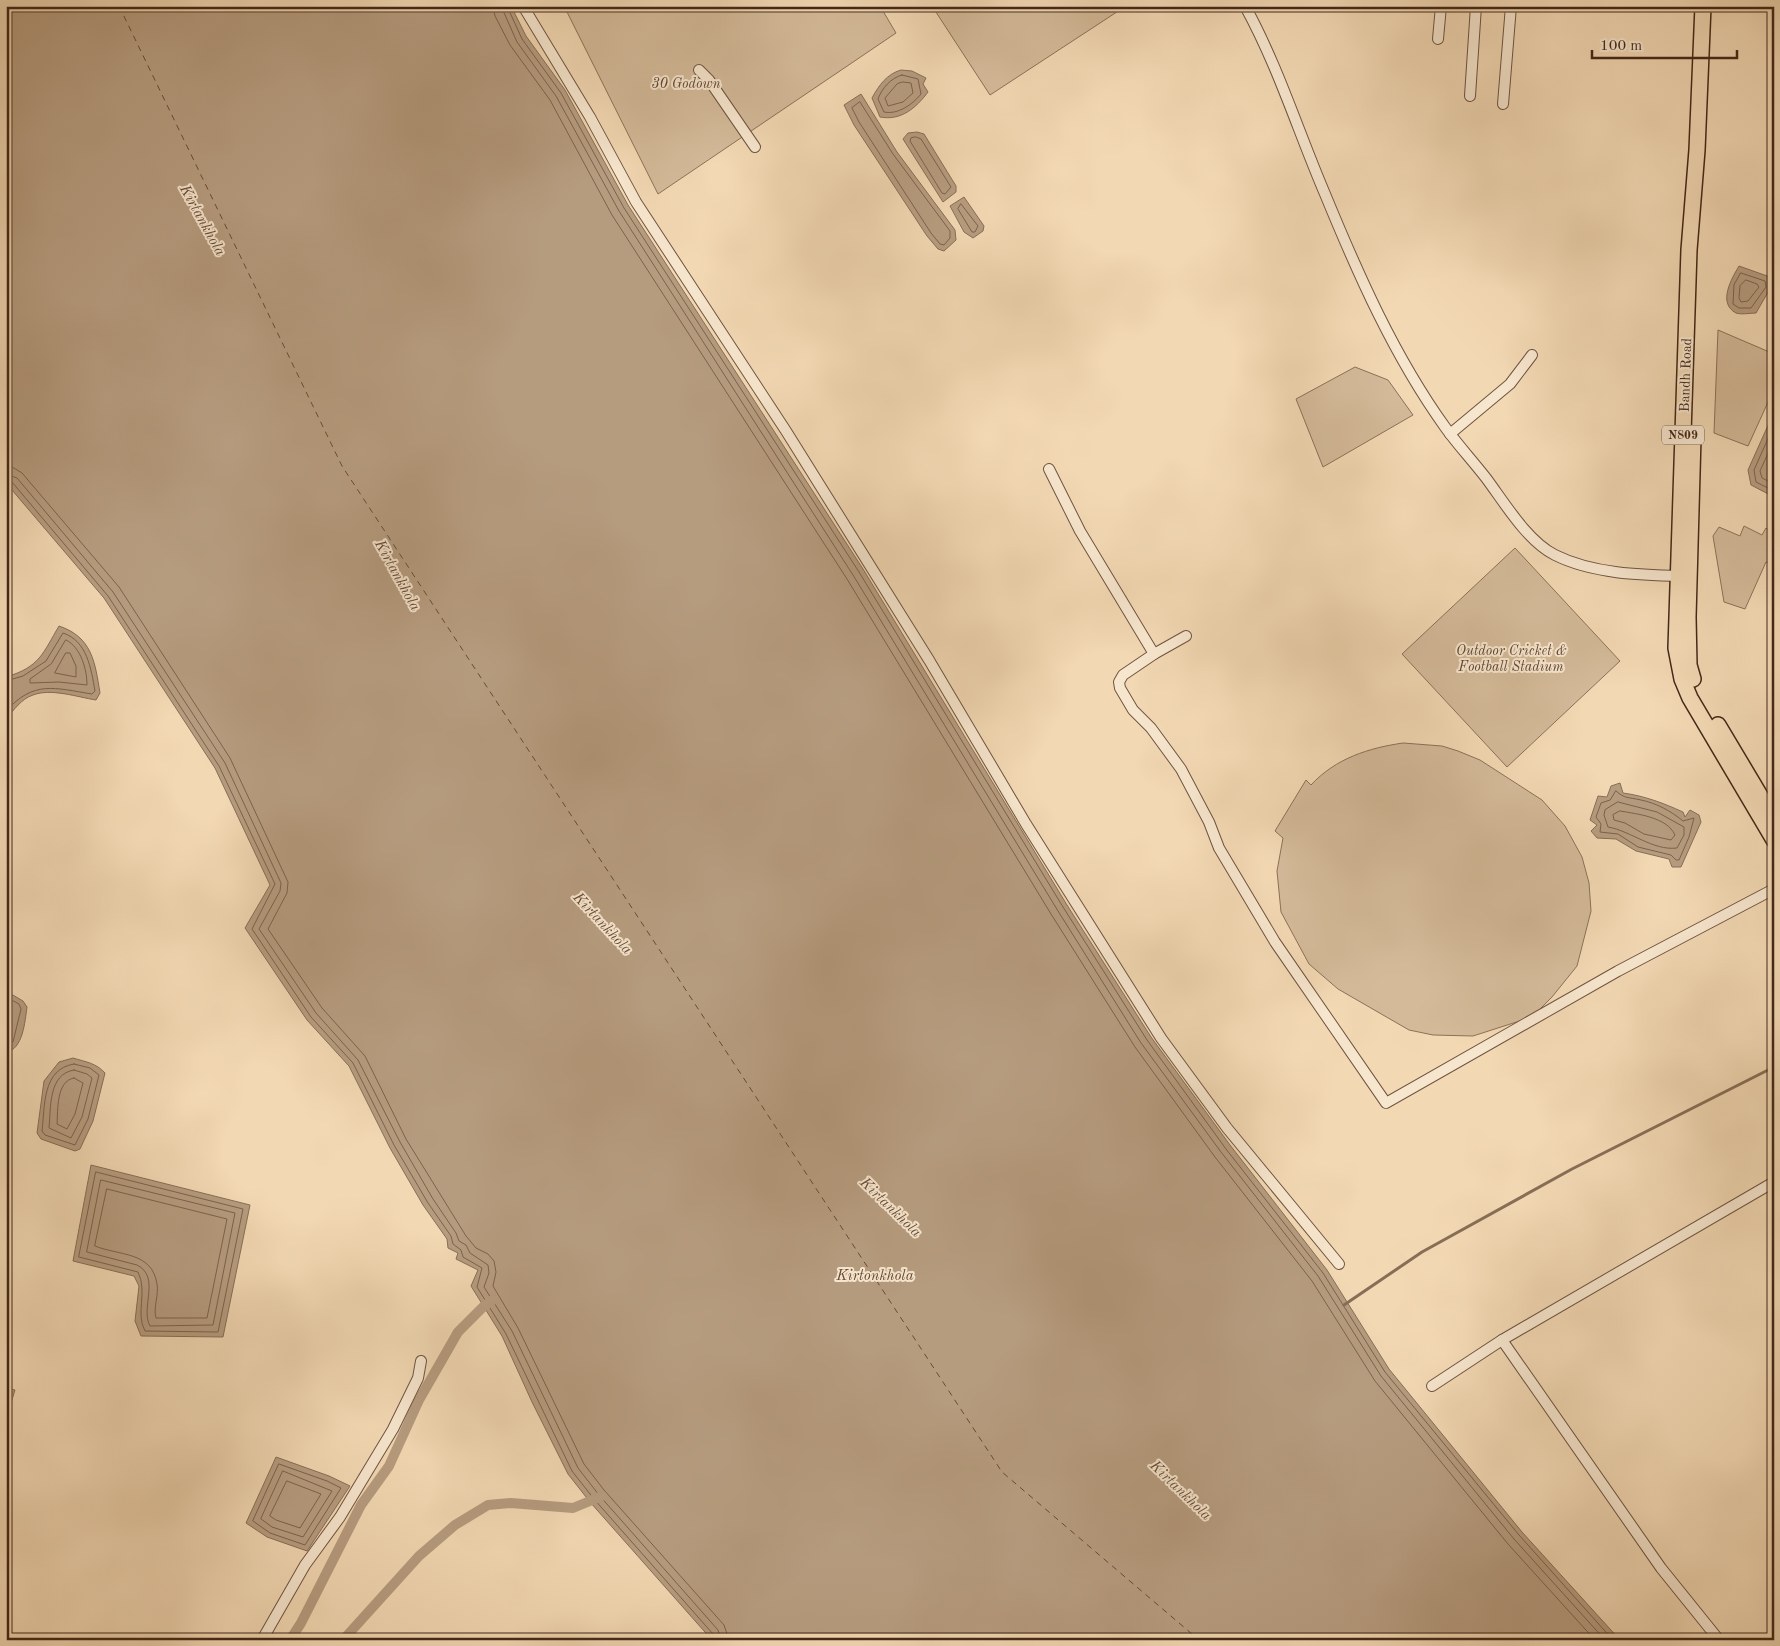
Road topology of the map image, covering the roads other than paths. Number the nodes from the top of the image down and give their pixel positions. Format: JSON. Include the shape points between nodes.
{"nodes":[{"id":1,"x":523,"y":6,"type":"edge"},
{"id":2,"x":1245,"y":6,"type":"edge"},
{"id":3,"x":1441,"y":6,"type":"edge"},
{"id":4,"x":1476,"y":6,"type":"edge"},
{"id":5,"x":1511,"y":6,"type":"edge"},
{"id":6,"x":1703,"y":6,"type":"edge"},
{"id":7,"x":1712,"y":6,"type":"edge"},
{"id":8,"x":1438,"y":39,"type":"dead end"},
{"id":9,"x":699,"y":70,"type":"dead end"},
{"id":10,"x":1470,"y":96,"type":"dead end"},
{"id":11,"x":1503,"y":104,"type":"dead end"},
{"id":12,"x":755,"y":147,"type":"dead end"},
{"id":13,"x":1702,"y":150,"type":"junction"},
{"id":14,"x":1532,"y":355,"type":"dead end"},
{"id":15,"x":1450,"y":434,"type":"junction"},
{"id":16,"x":1049,"y":469,"type":"dead end"},
{"id":17,"x":1684,"y":576,"type":"junction"},
{"id":18,"x":1186,"y":636,"type":"dead end"},
{"id":19,"x":1154,"y":654,"type":"junction"},
{"id":20,"x":1774,"y":819,"type":"edge"},
{"id":21,"x":1774,"y":840,"type":"edge"},
{"id":22,"x":1774,"y":888,"type":"edge"},
{"id":23,"x":1774,"y":1182,"type":"edge"},
{"id":24,"x":1339,"y":1264,"type":"dead end"},
{"id":25,"x":1502,"y":1340,"type":"junction"},
{"id":26,"x":421,"y":1361,"type":"dead end"},
{"id":27,"x":1432,"y":1386,"type":"dead end"},
{"id":28,"x":262,"y":1640,"type":"edge"},
{"id":29,"x":1718,"y":1640,"type":"edge"}],
"edges":[{"from":1,"to":24,"type":"street","via":[[636,202],[786,431],[1161,1038],[1227,1128]]},
{"from":2,"to":15,"type":"street","via":[[1283,84],[1364,284],[1401,356]]},
{"from":3,"to":8,"type":"street"},
{"from":4,"to":10,"type":"street"},
{"from":5,"to":11,"type":"street"},
{"from":6,"to":13,"type":"highway","name":"Bandh Road","number":"N809"},
{"from":7,"to":13,"type":"highway","name":"Bandh Road","number":"N809"},
{"from":9,"to":12,"type":"street"},
{"from":13,"to":17,"type":"highway","name":"Bandh Road","number":"N809"},
{"from":14,"to":15,"type":"street","via":[[1510,384]]},
{"from":15,"to":17,"type":"street","via":[[1531,535],[1553,554],[1582,565],[1649,575]]},
{"from":16,"to":19,"type":"street","via":[[1080,531]]},
{"from":17,"to":20,"type":"highway","name":"Bandh Road","number":"N809","via":[[1693,682]]},
{"from":17,"to":21,"type":"highway","name":"Bandh Road","number":"N809","via":[[1676,648],[1682,678],[1690,698]]},
{"from":18,"to":19,"type":"street"},
{"from":19,"to":22,"type":"street","via":[[1123,675],[1120,688],[1133,710],[1151,728],[1181,769],[1219,848],[1275,942],[1386,1103],[1618,971]]},
{"from":23,"to":25,"type":"street"},
{"from":25,"to":27,"type":"street"},
{"from":25,"to":29,"type":"street","via":[[1661,1568]]},
{"from":26,"to":28,"type":"street","via":[[418,1378],[393,1429],[340,1517],[305,1564]]}]}
